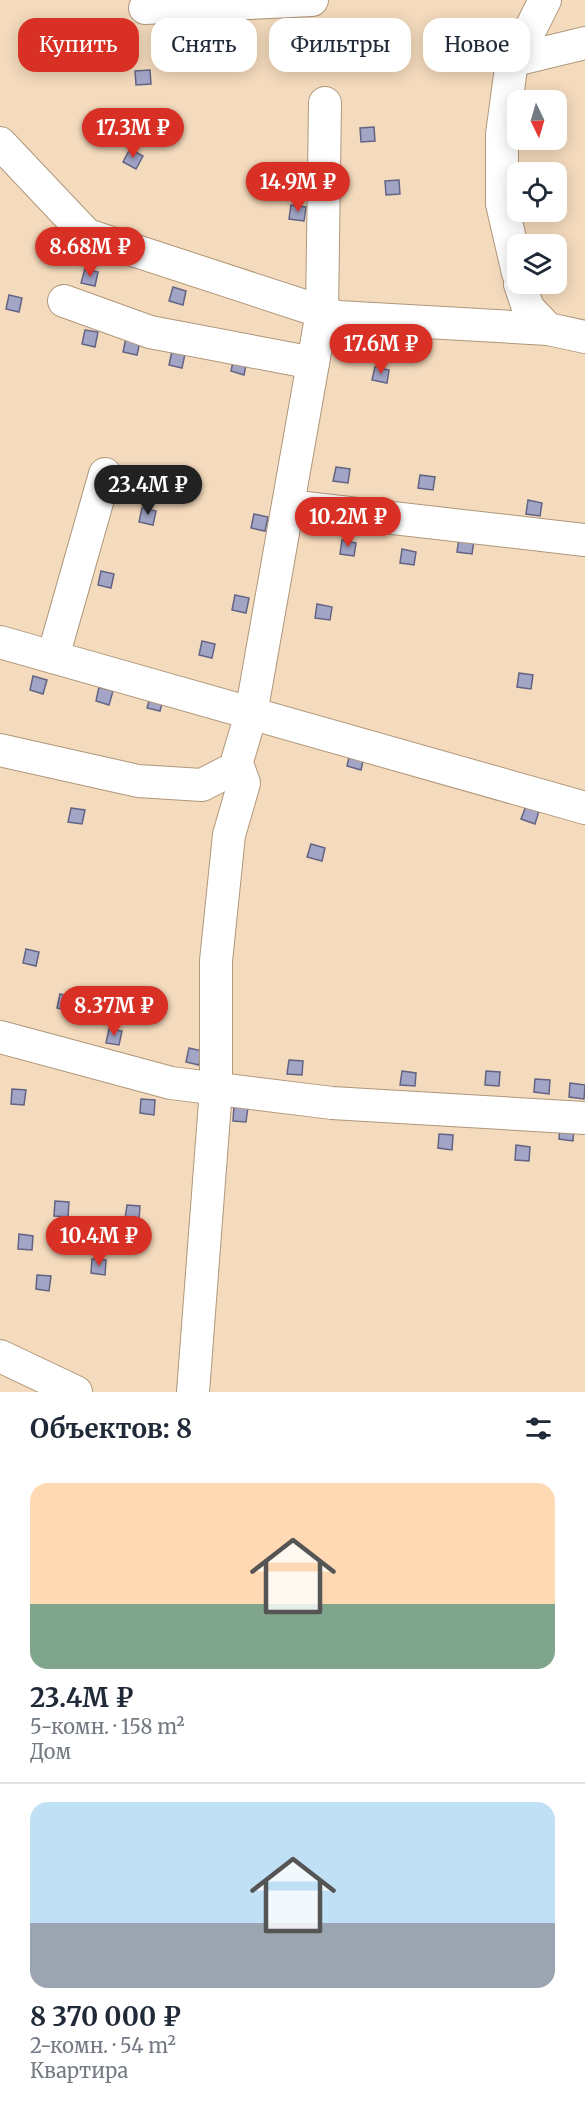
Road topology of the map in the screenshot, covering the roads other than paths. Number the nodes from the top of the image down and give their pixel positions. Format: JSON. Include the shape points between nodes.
{"nodes":[{"id":1,"x":312,"y":0,"type":"edge"},
{"id":2,"x":546,"y":0,"type":"edge"},
{"id":3,"x":145,"y":8,"type":"dead end"},
{"id":4,"x":530,"y":31,"type":"edge"},
{"id":5,"x":585,"y":43,"type":"edge"},
{"id":6,"x":530,"y":56,"type":"edge"},
{"id":7,"x":510,"y":72,"type":"edge"},
{"id":8,"x":325,"y":103,"type":"dead end"},
{"id":9,"x":0,"y":143,"type":"edge"},
{"id":10,"x":509,"y":234,"type":"edge"},
{"id":11,"x":523,"y":294,"type":"edge"},
{"id":12,"x":64,"y":301,"type":"dead end"},
{"id":13,"x":322,"y":312,"type":"junction"},
{"id":14,"x":548,"y":329,"type":"junction"},
{"id":15,"x":585,"y":337,"type":"edge"},
{"id":16,"x":313,"y":363,"type":"junction"},
{"id":17,"x":105,"y":474,"type":"dead end"},
{"id":18,"x":288,"y":506,"type":"junction"},
{"id":19,"x":585,"y":540,"type":"edge"},
{"id":20,"x":0,"y":642,"type":"edge"},
{"id":21,"x":53,"y":657,"type":"junction"},
{"id":22,"x":251,"y":714,"type":"junction"},
{"id":23,"x":0,"y":750,"type":"edge"},
{"id":24,"x":237,"y":764,"type":"junction"},
{"id":25,"x":585,"y":808,"type":"edge"},
{"id":26,"x":0,"y":1037,"type":"edge"},
{"id":27,"x":216,"y":1089,"type":"junction"},
{"id":28,"x":585,"y":1118,"type":"edge"},
{"id":29,"x":0,"y":1356,"type":"edge"},
{"id":30,"x":76,"y":1392,"type":"edge"},
{"id":31,"x":193,"y":1392,"type":"edge"}],
"edges":[{"from":1,"to":3,"type":"street"},
{"from":2,"to":4,"type":"street"},
{"from":5,"to":6,"type":"street"},
{"from":7,"to":10,"type":"street","via":[[502,134],[502,204]]},
{"from":8,"to":13,"type":"street"},
{"from":9,"to":13,"type":"street","via":[[87,235]]},
{"from":11,"to":14,"type":"street","via":[[528,308]]},
{"from":12,"to":16,"type":"street","via":[[150,332]]},
{"from":13,"to":14,"type":"street","via":[[338,317]]},
{"from":13,"to":16,"type":"street"},
{"from":14,"to":15,"type":"street"},
{"from":16,"to":18,"type":"street"},
{"from":17,"to":21,"type":"street"},
{"from":18,"to":19,"type":"street"},
{"from":18,"to":22,"type":"street"},
{"from":20,"to":21,"type":"street"},
{"from":21,"to":22,"type":"street"},
{"from":22,"to":24,"type":"street"},
{"from":22,"to":25,"type":"street"},
{"from":23,"to":24,"type":"street","via":[[138,781],[202,785]]},
{"from":24,"to":27,"type":"street","via":[[244,783],[229,835],[216,961]]},
{"from":26,"to":27,"type":"street","via":[[171,1083]]},
{"from":27,"to":28,"type":"street","via":[[332,1103]]},
{"from":27,"to":31,"type":"street"},
{"from":29,"to":30,"type":"street"}]}
